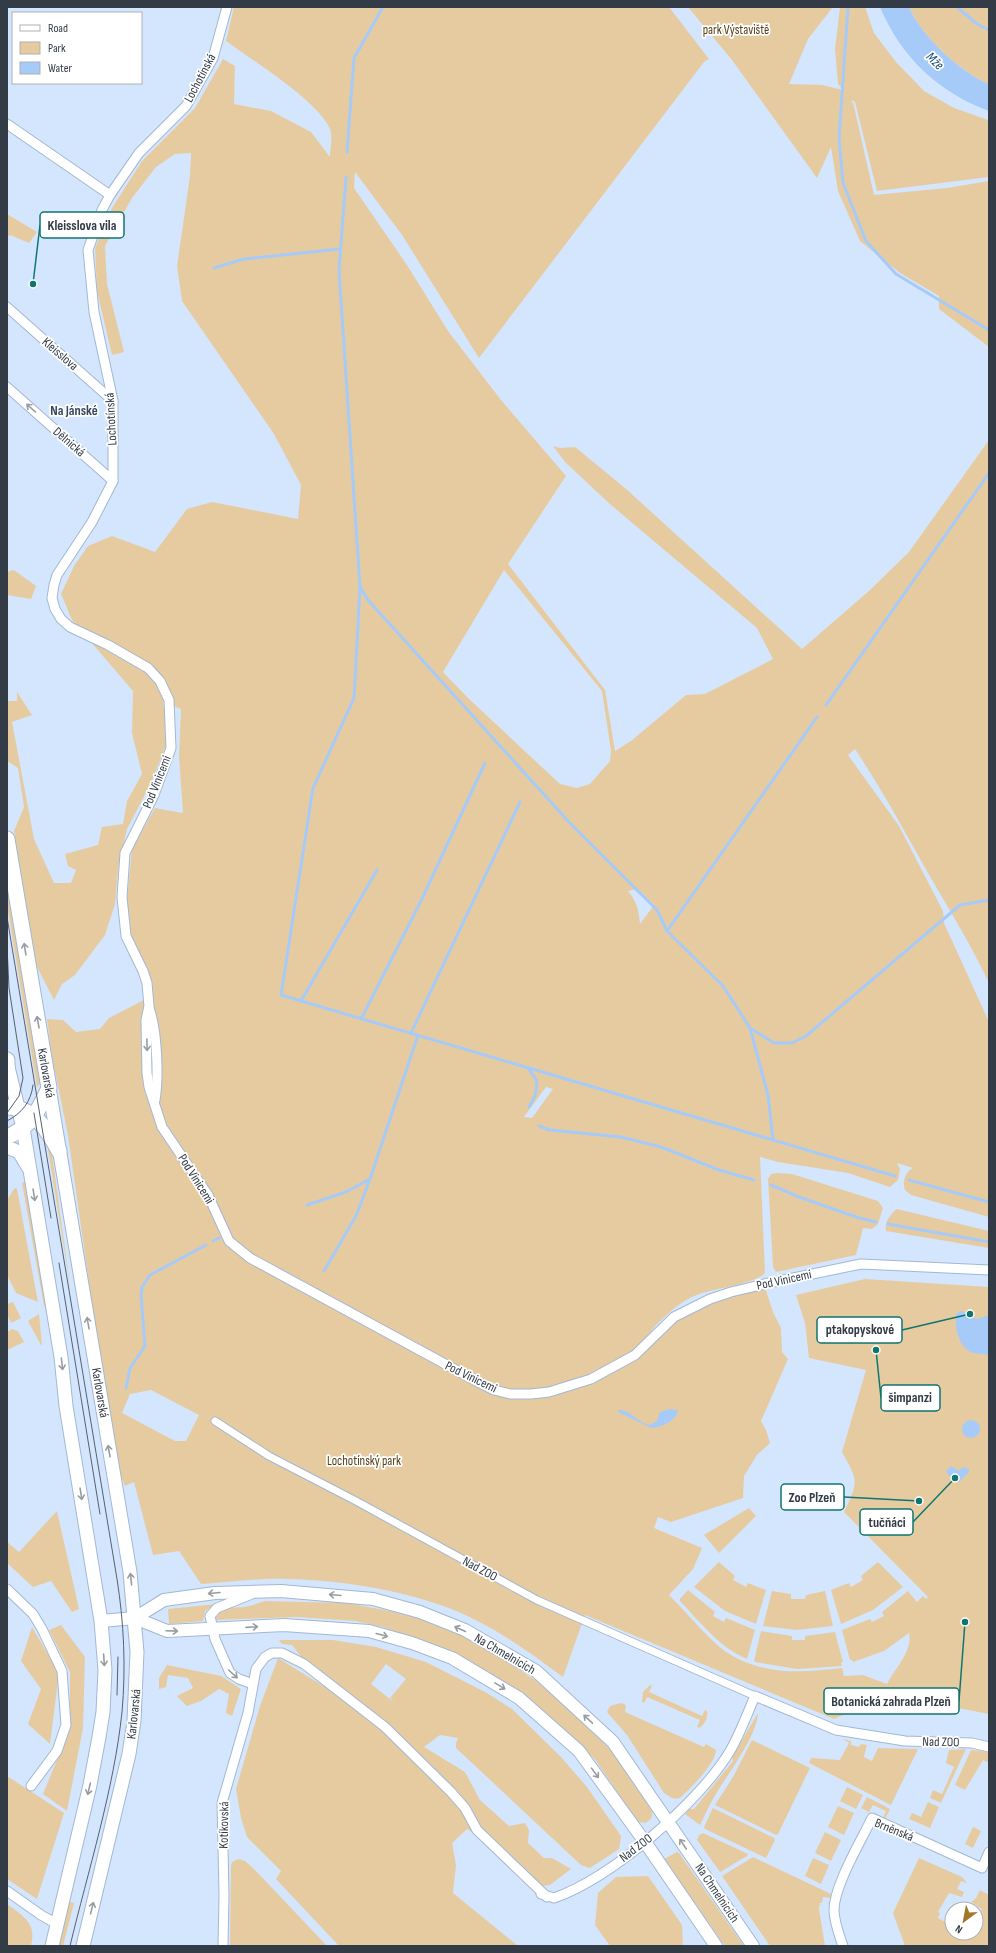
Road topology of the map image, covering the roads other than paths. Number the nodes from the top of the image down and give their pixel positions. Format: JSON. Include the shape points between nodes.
{"nodes":[{"id":1,"x":227,"y":7,"type":"edge"},
{"id":2,"x":7,"y":124,"type":"edge"},
{"id":3,"x":110,"y":195,"type":"junction"},
{"id":4,"x":7,"y":307,"type":"edge"},
{"id":5,"x":7,"y":386,"type":"edge"},
{"id":6,"x":113,"y":401,"type":"junction"},
{"id":7,"x":112,"y":480,"type":"junction"},
{"id":8,"x":55,"y":609,"type":"joint"},
{"id":9,"x":7,"y":839,"type":"edge"},
{"id":10,"x":7,"y":1067,"type":"edge"},
{"id":11,"x":49,"y":1088,"type":"junction"},
{"id":12,"x":13,"y":1104,"type":"edge"},
{"id":13,"x":34,"y":1117,"type":"junction"},
{"id":14,"x":23,"y":1128,"type":"junction"},
{"id":15,"x":7,"y":1137,"type":"edge"},
{"id":16,"x":7,"y":1147,"type":"edge"},
{"id":17,"x":59,"y":1151,"type":"junction"},
{"id":18,"x":31,"y":1176,"type":"junction"},
{"id":19,"x":989,"y":1270,"type":"edge"},
{"id":20,"x":215,"y":1421,"type":"dead end"},
{"id":21,"x":7,"y":1589,"type":"edge"},
{"id":22,"x":258,"y":1592,"type":"junction"},
{"id":23,"x":135,"y":1618,"type":"junction"},
{"id":24,"x":101,"y":1621,"type":"junction"},
{"id":25,"x":214,"y":1630,"type":"junction"},
{"id":26,"x":253,"y":1684,"type":"junction"},
{"id":27,"x":755,"y":1696,"type":"junction"},
{"id":28,"x":989,"y":1747,"type":"edge"},
{"id":29,"x":31,"y":1786,"type":"dead end"},
{"id":30,"x":668,"y":1822,"type":"junction"},
{"id":31,"x":646,"y":1842,"type":"junction"},
{"id":32,"x":989,"y":1852,"type":"edge"},
{"id":33,"x":528,"y":1887,"type":"dead end"},
{"id":34,"x":7,"y":1891,"type":"edge"},
{"id":35,"x":547,"y":1897,"type":"junction"},
{"id":36,"x":57,"y":1924,"type":"junction"},
{"id":37,"x":52,"y":1946,"type":"edge"},
{"id":38,"x":83,"y":1946,"type":"edge"},
{"id":39,"x":223,"y":1946,"type":"edge"},
{"id":40,"x":716,"y":1946,"type":"edge"},
{"id":41,"x":753,"y":1946,"type":"edge"},
{"id":42,"x":843,"y":1946,"type":"edge"}],
"edges":[{"from":1,"to":3,"type":"street","name":"Lochotínská","via":[[213,58],[186,106],[139,153]]},
{"from":2,"to":3,"type":"street"},
{"from":3,"to":6,"type":"street","name":"Lochotínská","via":[[88,250],[94,312]]},
{"from":4,"to":6,"type":"street","name":"Kleisslova"},
{"from":7,"to":5,"type":"street","name":"Dělnická","one_way":true},
{"from":6,"to":7,"type":"street","name":"Lochotínská"},
{"from":7,"to":8,"type":"street","name":"Lochotínská","via":[[92,522],[58,575],[52,598]]},
{"from":8,"to":19,"type":"street","name":"Pod Vinicemi","via":[[70,627],[148,668],[160,681],[169,700],[171,748],[154,795],[125,853],[122,896],[126,936],[147,983],[147,1073],[162,1128],[208,1194],[229,1241],[250,1258],[480,1383],[510,1394],[549,1392],[591,1379],[635,1355],[674,1317],[710,1299],[731,1292],[861,1264]]},
{"from":11,"to":9,"type":"main road","name":"Karlovarská","one_way":true},
{"from":10,"to":12,"type":"main road"},
{"from":11,"to":13,"type":"main road"},
{"from":11,"to":17,"type":"main road","name":"Karlovarská"},
{"from":12,"to":13,"type":"main road"},
{"from":12,"to":14,"type":"main road"},
{"from":13,"to":14,"type":"main road"},
{"from":13,"to":17,"type":"main road","via":[[45,1128]]},
{"from":14,"to":15,"type":"main road"},
{"from":14,"to":18,"type":"main road"},
{"from":16,"to":18,"type":"main road","via":[[19,1152]]},
{"from":23,"to":17,"type":"main road","name":"Karlovarská","one_way":true,"via":[[130,1572]]},
{"from":18,"to":24,"type":"main road","one_way":true},
{"from":20,"to":27,"type":"street","name":"Nad ZOO","via":[[269,1456],[537,1600]]},
{"from":21,"to":29,"type":"street","via":[[33,1614],[62,1671],[66,1725],[57,1751]]},
{"from":22,"to":23,"type":"street","name":"Na Chmelnicích","one_way":true,"via":[[215,1593],[164,1600]]},
{"from":22,"to":25,"type":"street","via":[[213,1611],[210,1616]]},
{"from":30,"to":22,"type":"street","name":"Na Chmelnicích","one_way":true,"via":[[613,1742],[536,1671],[471,1634],[420,1612],[373,1599],[281,1591]]},
{"from":23,"to":24,"type":"street","name":"Na Chmelnicích"},
{"from":23,"to":25,"type":"street","name":"Na Chmelnicích","one_way":true,"via":[[167,1631]]},
{"from":38,"to":23,"type":"main road","name":"Karlovarská","one_way":true,"via":[[130,1748],[137,1686]]},
{"from":24,"to":36,"type":"main road","one_way":true,"via":[[105,1670],[103,1712],[90,1785]]},
{"from":25,"to":26,"type":"street","one_way":true,"via":[[215,1639],[230,1673]]},
{"from":25,"to":31,"type":"street","name":"Na Chmelnicích","one_way":true,"via":[[284,1625],[369,1631],[452,1658],[519,1698],[579,1751]]},
{"from":26,"to":35,"type":"street","name":"Kotíkovská","via":[[256,1669],[265,1657],[272,1653],[282,1653],[304,1664],[385,1727],[451,1792],[465,1808],[477,1830]]},
{"from":26,"to":39,"type":"street","name":"Kotíkovská","via":[[248,1713],[222,1803]]},
{"from":27,"to":28,"type":"street","name":"Nad ZOO","via":[[836,1730],[905,1741],[972,1743]]},
{"from":27,"to":30,"type":"street","name":"Nad ZOO","via":[[729,1752],[701,1790]]},
{"from":30,"to":31,"type":"street","name":"Nad ZOO"},
{"from":41,"to":30,"type":"street","name":"Na Chmelnicích","one_way":true},
{"from":31,"to":35,"type":"street","name":"Nad ZOO","via":[[592,1879],[563,1895]]},
{"from":31,"to":40,"type":"street","name":"Na Chmelnicích"},
{"from":32,"to":42,"type":"street","name":"Brněnská","via":[[982,1868],[872,1818],[836,1893],[835,1917]]},
{"from":33,"to":35,"type":"street"},
{"from":34,"to":36,"type":"street"},
{"from":36,"to":37,"type":"main road"}]}
